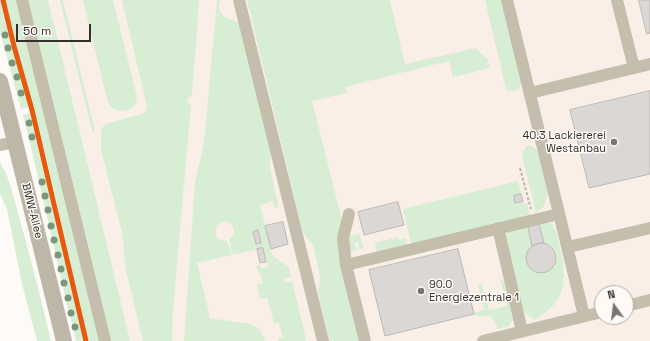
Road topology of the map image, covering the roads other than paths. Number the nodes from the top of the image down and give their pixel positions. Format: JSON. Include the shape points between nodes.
{"nodes":[{"id":1,"x":22,"y":0,"type":"edge"},
{"id":2,"x":239,"y":0,"type":"edge"},
{"id":3,"x":507,"y":0,"type":"edge"},
{"id":4,"x":617,"y":0,"type":"edge"},
{"id":5,"x":650,"y":64,"type":"edge"},
{"id":6,"x":634,"y":68,"type":"junction"},
{"id":7,"x":0,"y":81,"type":"edge"},
{"id":8,"x":530,"y":93,"type":"junction"},
{"id":9,"x":7,"y":144,"type":"edge"},
{"id":10,"x":349,"y":214,"type":"dead end"},
{"id":11,"x":559,"y":214,"type":"junction"},
{"id":12,"x":498,"y":228,"type":"junction"},
{"id":13,"x":650,"y":228,"type":"edge"},
{"id":14,"x":568,"y":247,"type":"junction"},
{"id":15,"x":346,"y":265,"type":"junction"},
{"id":16,"x":650,"y":300,"type":"edge"},
{"id":17,"x":634,"y":304,"type":"edge"},
{"id":18,"x":594,"y":314,"type":"edge"},
{"id":19,"x":584,"y":316,"type":"junction"},
{"id":20,"x":522,"y":331,"type":"junction"},
{"id":21,"x":64,"y":341,"type":"edge"},
{"id":22,"x":105,"y":341,"type":"edge"},
{"id":23,"x":323,"y":341,"type":"edge"},
{"id":24,"x":365,"y":341,"type":"edge"},
{"id":25,"x":483,"y":341,"type":"edge"}],
"edges":[{"from":1,"to":22,"type":"lane"},
{"from":2,"to":23,"type":"lane"},
{"from":3,"to":8,"type":"lane"},
{"from":4,"to":6,"type":"lane"},
{"from":5,"to":6,"type":"lane"},
{"from":6,"to":8,"type":"lane"},
{"from":7,"to":9,"type":"main road","name":"BMW-Allee"},
{"from":8,"to":11,"type":"lane"},
{"from":9,"to":21,"type":"main road","name":"BMW-Allee"},
{"from":10,"to":15,"type":"lane","via":[[343,238]]},
{"from":11,"to":12,"type":"lane"},
{"from":11,"to":14,"type":"lane"},
{"from":12,"to":15,"type":"lane"},
{"from":12,"to":20,"type":"lane"},
{"from":13,"to":14,"type":"lane"},
{"from":14,"to":19,"type":"lane"},
{"from":15,"to":24,"type":"lane"},
{"from":16,"to":17,"type":"lane"},
{"from":18,"to":19,"type":"lane"},
{"from":19,"to":20,"type":"lane"},
{"from":20,"to":25,"type":"lane"}]}
